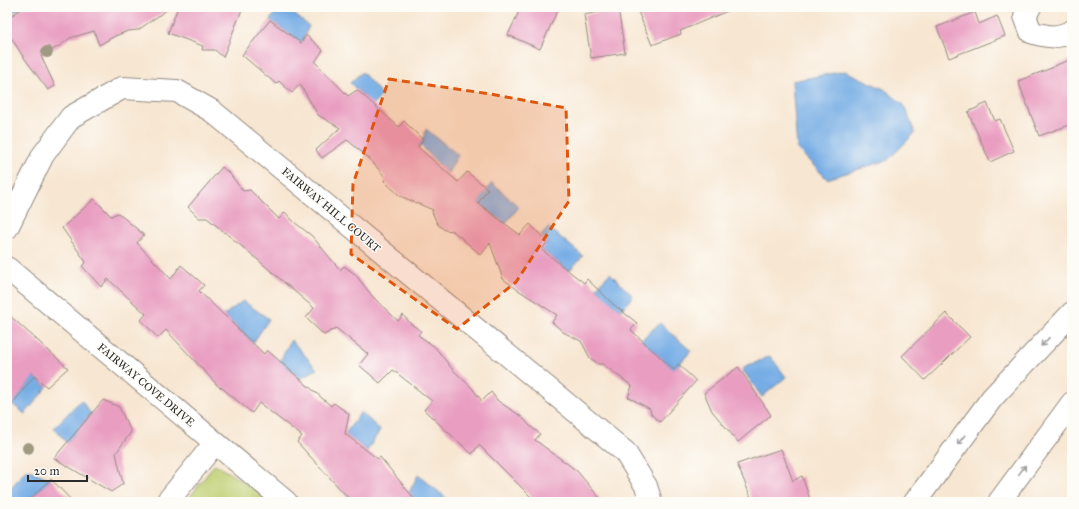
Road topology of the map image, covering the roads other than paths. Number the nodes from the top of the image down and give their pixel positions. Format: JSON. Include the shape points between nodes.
{"nodes":[{"id":1,"x":1030,"y":7,"type":"edge"},
{"id":2,"x":1072,"y":31,"type":"edge"},
{"id":3,"x":7,"y":228,"type":"edge"},
{"id":4,"x":7,"y":268,"type":"edge"},
{"id":5,"x":1072,"y":313,"type":"edge"},
{"id":6,"x":1072,"y":403,"type":"edge"},
{"id":7,"x":215,"y":443,"type":"junction"},
{"id":8,"x":167,"y":502,"type":"edge"},
{"id":9,"x":286,"y":502,"type":"edge"},
{"id":10,"x":651,"y":502,"type":"edge"},
{"id":11,"x":915,"y":502,"type":"edge"},
{"id":12,"x":999,"y":502,"type":"edge"}],
"edges":[{"from":1,"to":2,"type":"street","via":[[1025,16],[1032,32],[1047,37],[1065,35]]},
{"from":3,"to":10,"type":"street","name":"FAIRWAY HILL COURT","via":[[43,155],[70,117],[122,88],[177,91],[212,111],[625,452],[646,486]]},
{"from":4,"to":7,"type":"street","name":"FAIRWAY COVE DRIVE"},
{"from":5,"to":11,"type":"street","one_way":true,"via":[[992,398]]},
{"from":12,"to":6,"type":"street","one_way":true},
{"from":7,"to":8,"type":"street"},
{"from":7,"to":9,"type":"street","name":"FAIRWAY COVE DRIVE"}]}
